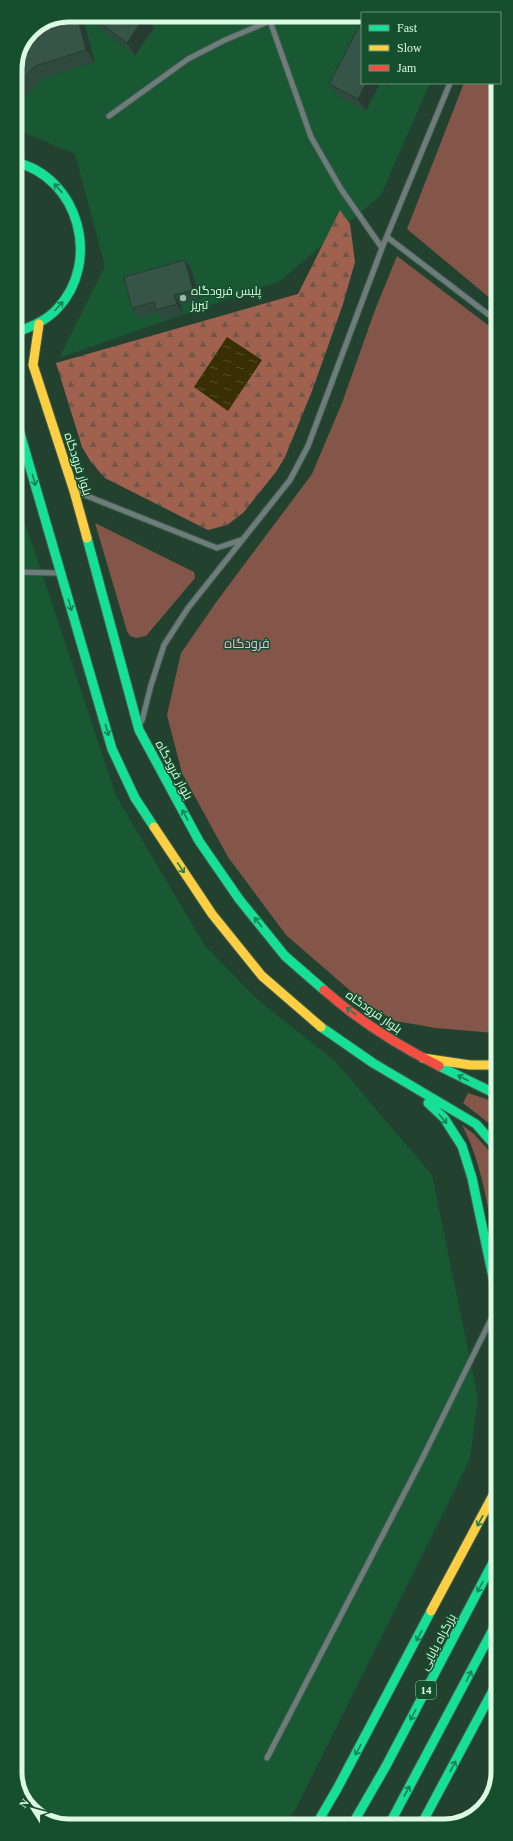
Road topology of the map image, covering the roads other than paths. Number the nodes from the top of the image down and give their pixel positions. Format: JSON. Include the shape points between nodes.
{"nodes":[{"id":1,"x":268,"y":22,"type":"edge"},
{"id":2,"x":270,"y":22,"type":"edge"},
{"id":3,"x":450,"y":84,"type":"edge"},
{"id":4,"x":109,"y":116,"type":"dead end"},
{"id":5,"x":22,"y":164,"type":"edge"},
{"id":6,"x":387,"y":237,"type":"junction"},
{"id":7,"x":382,"y":248,"type":"junction"},
{"id":8,"x":491,"y":316,"type":"edge"},
{"id":9,"x":39,"y":324,"type":"junction"},
{"id":10,"x":22,"y":330,"type":"edge"},
{"id":11,"x":22,"y":440,"type":"edge"},
{"id":12,"x":74,"y":491,"type":"junction"},
{"id":13,"x":242,"y":539,"type":"junction"},
{"id":14,"x":22,"y":572,"type":"edge"},
{"id":15,"x":61,"y":572,"type":"junction"},
{"id":16,"x":139,"y":730,"type":"junction"},
{"id":17,"x":423,"y":1058,"type":"junction"},
{"id":18,"x":491,"y":1065,"type":"edge"},
{"id":19,"x":405,"y":1082,"type":"junction"},
{"id":20,"x":491,"y":1092,"type":"edge"},
{"id":21,"x":491,"y":1141,"type":"edge"},
{"id":22,"x":491,"y":1268,"type":"edge"},
{"id":23,"x":491,"y":1318,"type":"edge"},
{"id":24,"x":491,"y":1499,"type":"edge"},
{"id":25,"x":491,"y":1566,"type":"edge"},
{"id":26,"x":491,"y":1633,"type":"edge"},
{"id":27,"x":491,"y":1694,"type":"edge"},
{"id":28,"x":267,"y":1758,"type":"dead end"},
{"id":29,"x":320,"y":1819,"type":"edge"},
{"id":30,"x":355,"y":1819,"type":"edge"},
{"id":31,"x":392,"y":1819,"type":"edge"},
{"id":32,"x":424,"y":1819,"type":"edge"}],
"edges":[{"from":1,"to":4,"type":"lane","via":[[188,59]]},
{"from":2,"to":7,"type":"lane","via":[[311,137],[341,189]]},
{"from":3,"to":6,"type":"lane"},
{"from":9,"to":5,"type":"main road","one_way":true,"via":[[61,306],[76,281],[82,253],[80,225],[68,198],[49,178]]},
{"from":6,"to":7,"type":"lane"},
{"from":6,"to":8,"type":"lane"},
{"from":7,"to":13,"type":"lane","via":[[308,446],[290,480]]},
{"from":9,"to":10,"type":"main road"},
{"from":9,"to":12,"type":"main road","name":"بلوار فرودگاه","via":[[33,365]]},
{"from":11,"to":15,"type":"main road","one_way":true},
{"from":12,"to":13,"type":"lane","via":[[217,548]]},
{"from":12,"to":16,"type":"main road","name":"بلوار فرودگاه"},
{"from":13,"to":16,"type":"lane","via":[[188,608],[164,645]]},
{"from":14,"to":15,"type":"lane"},
{"from":15,"to":19,"type":"main road","one_way":true,"via":[[112,749],[135,798],[212,914],[262,976],[315,1023]]},
{"from":17,"to":16,"type":"main road","name":"بلوار فرودگاه","one_way":true,"via":[[336,1001],[285,956],[239,899],[199,841]]},
{"from":17,"to":18,"type":"main road","via":[[470,1065]]},
{"from":20,"to":17,"type":"main road","name":"بلوار فرودگاه","one_way":true},
{"from":19,"to":21,"type":"main road","via":[[476,1124]]},
{"from":19,"to":22,"type":"main road","one_way":true,"via":[[444,1118],[462,1146],[472,1178]]},
{"from":23,"to":28,"type":"lane"},
{"from":24,"to":29,"type":"main road","one_way":true},
{"from":25,"to":30,"type":"main road","name":"بزرگراه بابایی","number":"14","one_way":true},
{"from":31,"to":26,"type":"main road","one_way":true},
{"from":32,"to":27,"type":"main road","one_way":true}]}
